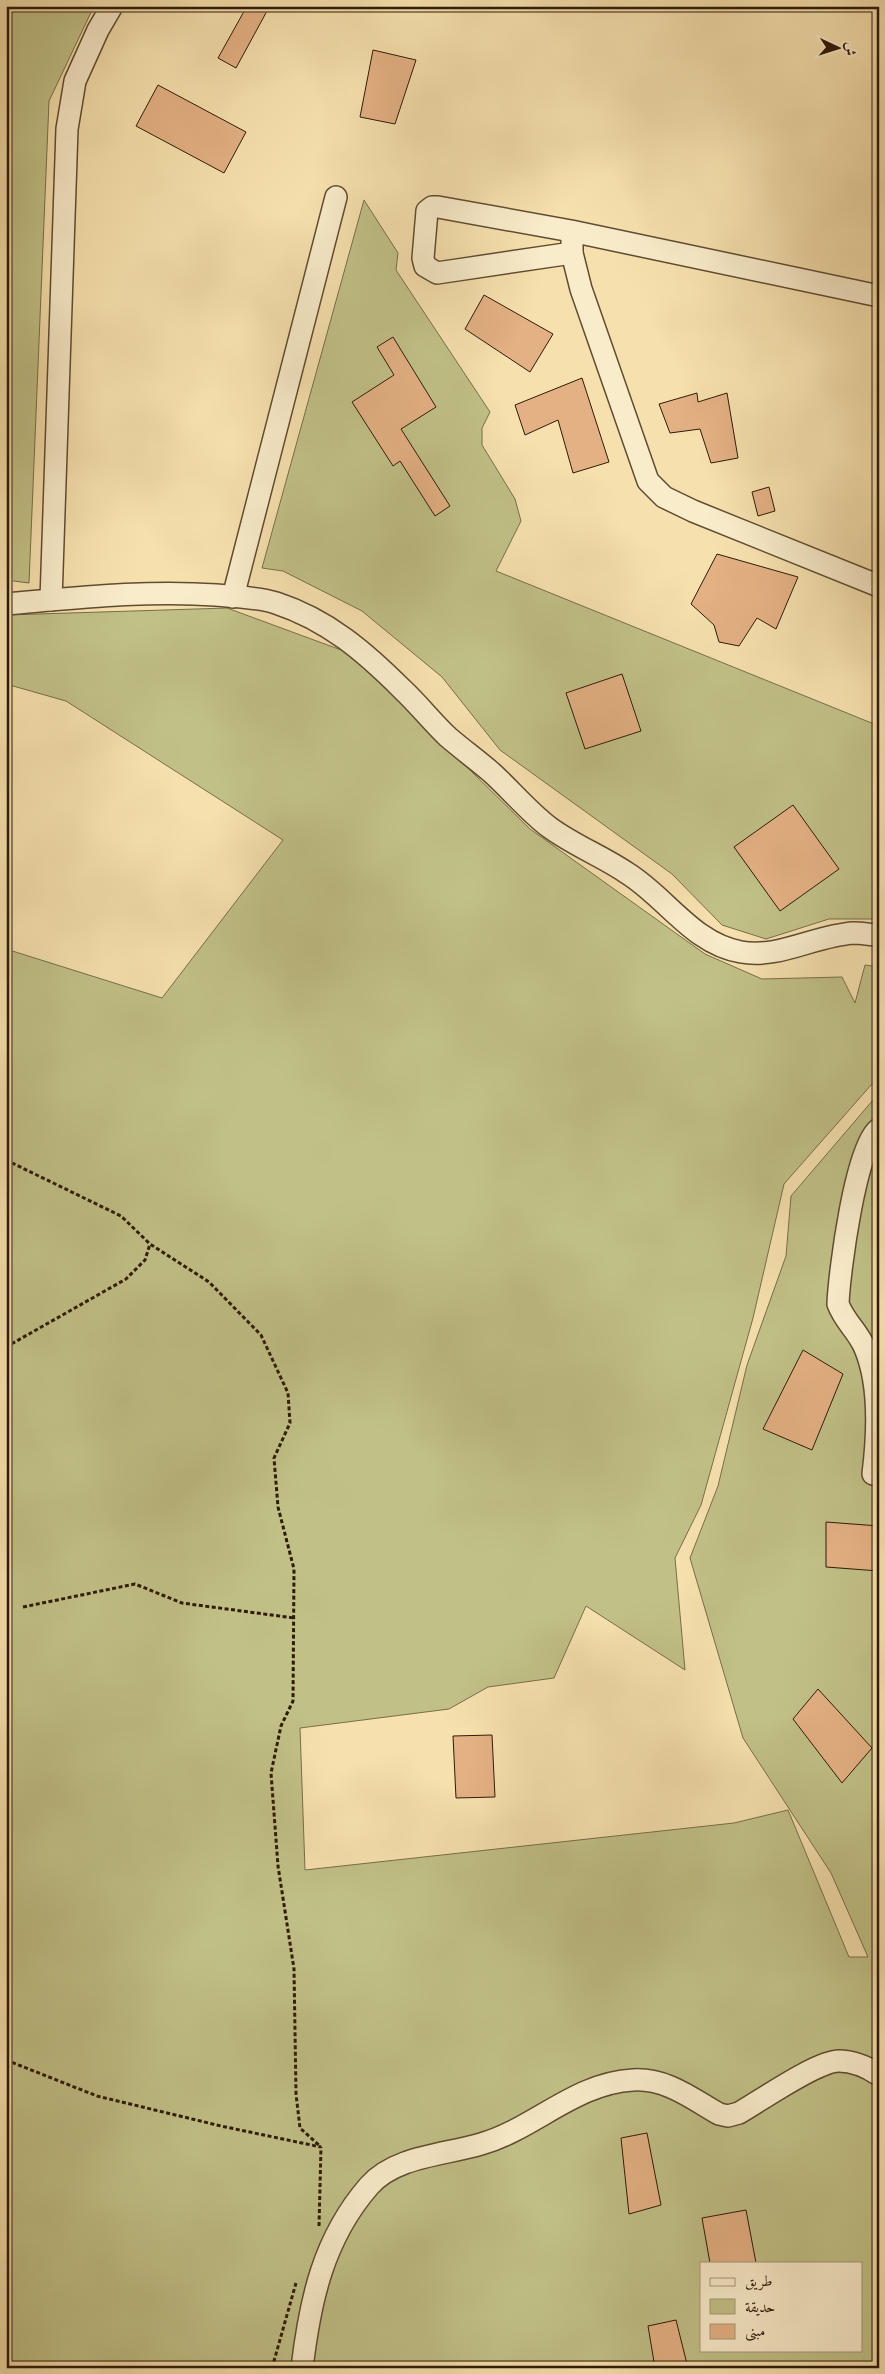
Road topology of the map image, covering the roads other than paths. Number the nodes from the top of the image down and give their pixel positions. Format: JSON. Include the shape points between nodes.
{"nodes":[{"id":1,"x":112,"y":6,"type":"edge"},
{"id":2,"x":336,"y":197,"type":"dead end"},
{"id":3,"x":571,"y":231,"type":"junction"},
{"id":4,"x":572,"y":253,"type":"junction"},
{"id":5,"x":879,"y":296,"type":"edge"},
{"id":6,"x":879,"y":586,"type":"edge"},
{"id":7,"x":233,"y":596,"type":"junction"},
{"id":8,"x":51,"y":600,"type":"junction"},
{"id":9,"x":6,"y":604,"type":"edge"},
{"id":10,"x":879,"y":936,"type":"edge"},
{"id":11,"x":879,"y":1129,"type":"edge"},
{"id":12,"x":873,"y":1474,"type":"dead end"},
{"id":13,"x":879,"y":2075,"type":"edge"},
{"id":14,"x":302,"y":2368,"type":"edge"}],
"edges":[{"from":1,"to":8,"type":"street","via":[[75,80],[67,129]]},
{"from":2,"to":7,"type":"street"},
{"from":3,"to":4,"type":"street"},
{"from":3,"to":4,"type":"street","via":[[432,207],[427,211],[423,258],[430,271],[444,273]]},
{"from":3,"to":5,"type":"street"},
{"from":4,"to":6,"type":"street","via":[[581,289],[648,481],[664,497],[693,512]]},
{"from":7,"to":8,"type":"street","via":[[182,593]]},
{"from":7,"to":10,"type":"street","via":[[273,602],[333,629],[550,828],[629,874],[695,932],[721,947],[741,953],[764,953],[854,933]]},
{"from":8,"to":9,"type":"street"},
{"from":11,"to":12,"type":"street","via":[[867,1144],[856,1181],[838,1304],[843,1318],[864,1346],[873,1379],[877,1440]]},
{"from":13,"to":14,"type":"street","via":[[870,2069],[838,2061],[822,2065],[739,2113],[728,2116],[670,2085],[633,2080],[605,2084],[482,2144],[414,2160],[395,2168],[369,2186],[326,2258],[311,2302]]}]}
